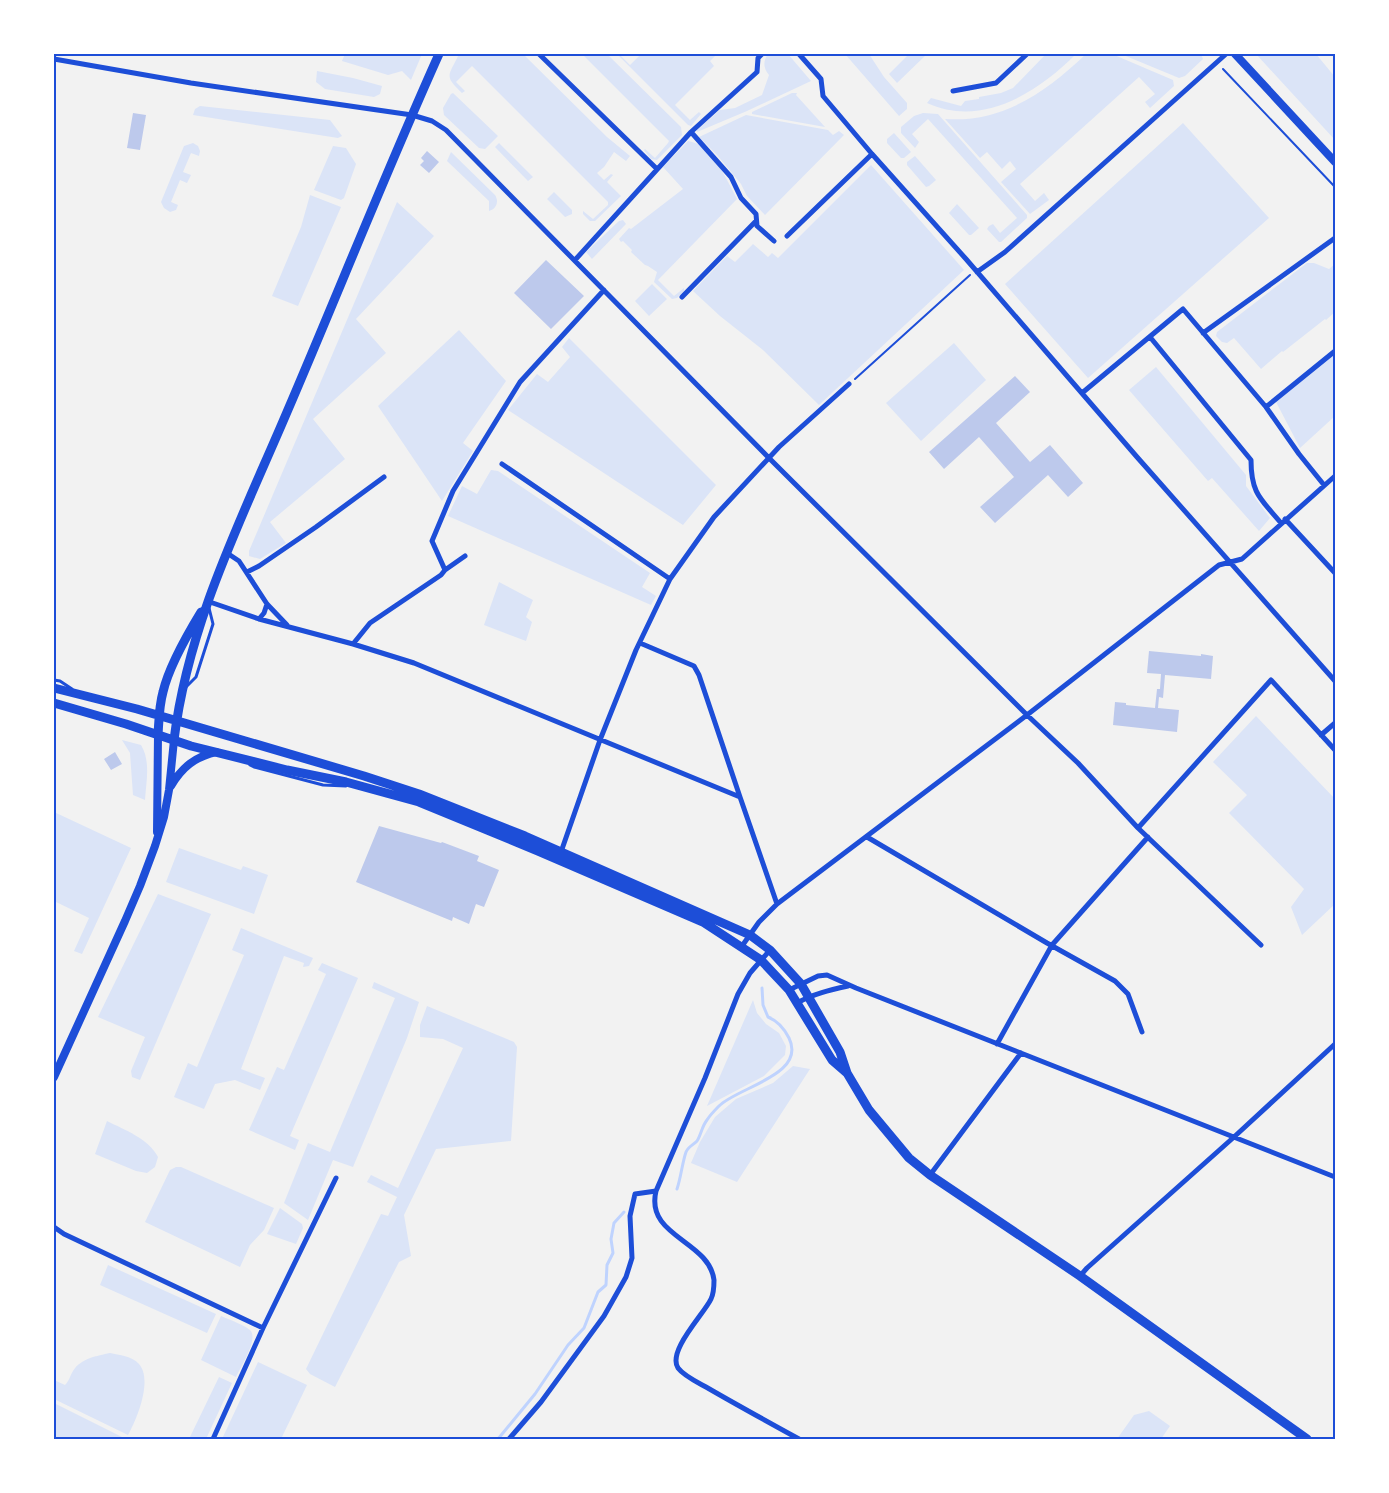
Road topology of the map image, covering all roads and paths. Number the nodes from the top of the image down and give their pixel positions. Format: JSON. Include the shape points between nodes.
{"nodes":[{"id":1,"x":439,"y":54,"type":"edge"},
{"id":2,"x":539,"y":54,"type":"edge"},
{"id":3,"x":762,"y":54,"type":"edge"},
{"id":4,"x":799,"y":54,"type":"edge"},
{"id":5,"x":1027,"y":54,"type":"edge"},
{"id":6,"x":1226,"y":54,"type":"edge"},
{"id":7,"x":1235,"y":54,"type":"edge"},
{"id":8,"x":54,"y":59,"type":"edge"},
{"id":9,"x":1216,"y":62,"type":"junction"},
{"id":10,"x":953,"y":91,"type":"dead end"},
{"id":11,"x":412,"y":115,"type":"junction"},
{"id":12,"x":691,"y":132,"type":"junction"},
{"id":13,"x":872,"y":154,"type":"junction"},
{"id":14,"x":1335,"y":162,"type":"edge"},
{"id":15,"x":657,"y":169,"type":"junction"},
{"id":16,"x":1335,"y":187,"type":"edge"},
{"id":17,"x":756,"y":220,"type":"junction"},
{"id":18,"x":787,"y":236,"type":"dead end"},
{"id":19,"x":1335,"y":238,"type":"edge"},
{"id":20,"x":774,"y":241,"type":"dead end"},
{"id":21,"x":575,"y":260,"type":"junction"},
{"id":22,"x":978,"y":272,"type":"junction"},
{"id":23,"x":604,"y":290,"type":"junction"},
{"id":24,"x":682,"y":297,"type":"dead end"},
{"id":25,"x":1203,"y":333,"type":"junction"},
{"id":26,"x":1150,"y":337,"type":"junction"},
{"id":27,"x":1335,"y":351,"type":"edge"},
{"id":28,"x":849,"y":384,"type":"joint"},
{"id":29,"x":1082,"y":393,"type":"junction"},
{"id":30,"x":1266,"y":408,"type":"junction"},
{"id":31,"x":769,"y":458,"type":"junction"},
{"id":32,"x":502,"y":464,"type":"dead end"},
{"id":33,"x":1335,"y":476,"type":"edge"},
{"id":34,"x":384,"y":477,"type":"dead end"},
{"id":35,"x":1324,"y":485,"type":"junction"},
{"id":36,"x":1283,"y":521,"type":"junction"},
{"id":37,"x":227,"y":553,"type":"junction"},
{"id":38,"x":465,"y":556,"type":"dead end"},
{"id":39,"x":1230,"y":562,"type":"junction"},
{"id":40,"x":445,"y":570,"type":"junction"},
{"id":41,"x":247,"y":572,"type":"junction"},
{"id":42,"x":1335,"y":573,"type":"edge"},
{"id":43,"x":670,"y":580,"type":"junction"},
{"id":44,"x":207,"y":601,"type":"junction"},
{"id":45,"x":267,"y":604,"type":"junction"},
{"id":46,"x":259,"y":619,"type":"junction"},
{"id":47,"x":287,"y":626,"type":"junction"},
{"id":48,"x":640,"y":643,"type":"junction"},
{"id":49,"x":353,"y":644,"type":"junction"},
{"id":50,"x":54,"y":680,"type":"edge"},
{"id":51,"x":1335,"y":681,"type":"edge"},
{"id":52,"x":54,"y":688,"type":"edge"},
{"id":53,"x":81,"y":695,"type":"junction"},
{"id":54,"x":54,"y":703,"type":"edge"},
{"id":55,"x":1027,"y":715,"type":"junction"},
{"id":56,"x":159,"y":716,"type":"junction"},
{"id":57,"x":176,"y":721,"type":"junction"},
{"id":58,"x":1335,"y":723,"type":"edge"},
{"id":59,"x":158,"y":734,"type":"junction"},
{"id":60,"x":1321,"y":734,"type":"junction"},
{"id":61,"x":174,"y":740,"type":"junction"},
{"id":62,"x":600,"y":740,"type":"junction"},
{"id":63,"x":1335,"y":750,"type":"edge"},
{"id":64,"x":216,"y":752,"type":"junction"},
{"id":65,"x":169,"y":790,"type":"junction"},
{"id":66,"x":740,"y":797,"type":"junction"},
{"id":67,"x":1138,"y":828,"type":"junction"},
{"id":68,"x":867,"y":837,"type":"junction"},
{"id":69,"x":1148,"y":837,"type":"junction"},
{"id":70,"x":157,"y":838,"type":"junction"},
{"id":71,"x":562,"y":852,"type":"junction"},
{"id":72,"x":777,"y":904,"type":"junction"},
{"id":73,"x":750,"y":935,"type":"junction"},
{"id":74,"x":1052,"y":945,"type":"junction"},
{"id":75,"x":1261,"y":945,"type":"dead end"},
{"id":76,"x":742,"y":946,"type":"junction"},
{"id":77,"x":770,"y":950,"type":"junction"},
{"id":78,"x":761,"y":960,"type":"junction"},
{"id":79,"x":800,"y":984,"type":"junction"},
{"id":80,"x":849,"y":986,"type":"junction"},
{"id":81,"x":789,"y":990,"type":"junction"},
{"id":82,"x":808,"y":997,"type":"junction"},
{"id":83,"x":797,"y":1003,"type":"junction"},
{"id":84,"x":1142,"y":1032,"type":"dead end"},
{"id":85,"x":997,"y":1044,"type":"junction"},
{"id":86,"x":1335,"y":1044,"type":"edge"},
{"id":87,"x":1021,"y":1053,"type":"junction"},
{"id":88,"x":847,"y":1074,"type":"junction"},
{"id":89,"x":54,"y":1077,"type":"edge"},
{"id":90,"x":1234,"y":1137,"type":"junction"},
{"id":91,"x":930,"y":1175,"type":"junction"},
{"id":92,"x":1335,"y":1177,"type":"edge"},
{"id":93,"x":336,"y":1178,"type":"dead end"},
{"id":94,"x":656,"y":1190,"type":"junction"},
{"id":95,"x":54,"y":1227,"type":"edge"},
{"id":96,"x":54,"y":1232,"type":"edge"},
{"id":97,"x":64,"y":1234,"type":"junction"},
{"id":98,"x":1080,"y":1276,"type":"junction"},
{"id":99,"x":263,"y":1328,"type":"junction"},
{"id":100,"x":213,"y":1439,"type":"edge"},
{"id":101,"x":509,"y":1439,"type":"edge"},
{"id":102,"x":799,"y":1439,"type":"edge"},
{"id":103,"x":1307,"y":1439,"type":"edge"}],
"edges":[{"from":1,"to":11,"type":"main road"},
{"from":2,"to":15,"type":"street"},
{"from":3,"to":12,"type":"street","via":[[758,58],[757,72]]},
{"from":4,"to":13,"type":"street","via":[[821,79],[823,96]]},
{"from":5,"to":10,"type":"street","via":[[996,83]]},
{"from":6,"to":9,"type":"street"},
{"from":7,"to":14,"type":"street"},
{"from":8,"to":11,"type":"street","via":[[191,83]]},
{"from":9,"to":16,"type":"path"},
{"from":9,"to":22,"type":"street"},
{"from":11,"to":21,"type":"street","via":[[432,121],[446,130]]},
{"from":11,"to":37,"type":"main road"},
{"from":12,"to":15,"type":"street"},
{"from":12,"to":17,"type":"street","via":[[731,177],[741,198],[756,214]]},
{"from":13,"to":18,"type":"street"},
{"from":13,"to":22,"type":"street"},
{"from":15,"to":21,"type":"street"},
{"from":17,"to":20,"type":"street","via":[[757,226]]},
{"from":17,"to":24,"type":"street"},
{"from":19,"to":25,"type":"street"},
{"from":21,"to":23,"type":"street"},
{"from":22,"to":28,"type":"path","via":[[968,276]]},
{"from":22,"to":29,"type":"street"},
{"from":23,"to":31,"type":"street"},
{"from":23,"to":40,"type":"street","via":[[520,382],[453,491],[432,541]]},
{"from":25,"to":26,"type":"street","via":[[1183,309]]},
{"from":25,"to":30,"type":"street"},
{"from":26,"to":29,"type":"street"},
{"from":26,"to":36,"type":"street","via":[[1251,460],[1251,478],[1256,493]]},
{"from":27,"to":30,"type":"street"},
{"from":28,"to":31,"type":"street"},
{"from":29,"to":39,"type":"street"},
{"from":30,"to":35,"type":"street"},
{"from":31,"to":43,"type":"street","via":[[714,516]]},
{"from":31,"to":55,"type":"street"},
{"from":32,"to":43,"type":"street"},
{"from":33,"to":35,"type":"street"},
{"from":34,"to":41,"type":"street"},
{"from":35,"to":36,"type":"street"},
{"from":36,"to":39,"type":"street","via":[[1242,559]]},
{"from":36,"to":42,"type":"street"},
{"from":37,"to":41,"type":"street"},
{"from":37,"to":44,"type":"main road"},
{"from":38,"to":40,"type":"street"},
{"from":39,"to":51,"type":"street"},
{"from":39,"to":55,"type":"street","via":[[1219,565]]},
{"from":40,"to":49,"type":"street","via":[[370,623]]},
{"from":41,"to":45,"type":"street"},
{"from":43,"to":48,"type":"street"},
{"from":44,"to":46,"type":"street"},
{"from":44,"to":56,"type":"main road","via":[[178,654],[163,691]]},
{"from":44,"to":57,"type":"main road"},
{"from":45,"to":46,"type":"street"},
{"from":45,"to":47,"type":"street"},
{"from":46,"to":47,"type":"street"},
{"from":47,"to":49,"type":"street"},
{"from":48,"to":62,"type":"street"},
{"from":48,"to":66,"type":"street","via":[[694,666]]},
{"from":49,"to":62,"type":"street","via":[[414,663]]},
{"from":50,"to":53,"type":"lane"},
{"from":52,"to":53,"type":"main road"},
{"from":53,"to":56,"type":"main road"},
{"from":54,"to":59,"type":"main road"},
{"from":55,"to":67,"type":"street","via":[[1078,763]]},
{"from":55,"to":68,"type":"street"},
{"from":56,"to":57,"type":"main road"},
{"from":56,"to":59,"type":"main road"},
{"from":57,"to":61,"type":"main road"},
{"from":57,"to":71,"type":"main road","via":[[419,794]]},
{"from":58,"to":60,"type":"street"},
{"from":59,"to":61,"type":"main road"},
{"from":59,"to":70,"type":"street"},
{"from":60,"to":63,"type":"street"},
{"from":60,"to":67,"type":"street","via":[[1271,680]]},
{"from":61,"to":64,"type":"main road"},
{"from":61,"to":65,"type":"street"},
{"from":62,"to":66,"type":"street"},
{"from":62,"to":71,"type":"street"},
{"from":64,"to":65,"type":"street","via":[[188,764]]},
{"from":64,"to":76,"type":"main road","via":[[419,802],[703,922]]},
{"from":65,"to":70,"type":"street"},
{"from":66,"to":72,"type":"street"},
{"from":67,"to":69,"type":"street"},
{"from":68,"to":72,"type":"street"},
{"from":68,"to":74,"type":"street"},
{"from":69,"to":74,"type":"street"},
{"from":69,"to":75,"type":"street"},
{"from":70,"to":89,"type":"street","via":[[140,886]]},
{"from":71,"to":73,"type":"main road"},
{"from":72,"to":73,"type":"street"},
{"from":73,"to":76,"type":"street"},
{"from":73,"to":77,"type":"main road"},
{"from":74,"to":84,"type":"street","via":[[1114,981],[1128,994]]},
{"from":74,"to":85,"type":"street"},
{"from":76,"to":78,"type":"main road"},
{"from":77,"to":78,"type":"street"},
{"from":77,"to":79,"type":"main road"},
{"from":78,"to":81,"type":"main road"},
{"from":78,"to":94,"type":"street","via":[[738,994]]},
{"from":79,"to":80,"type":"street","via":[[827,975]]},
{"from":79,"to":81,"type":"street"},
{"from":79,"to":82,"type":"main road"},
{"from":80,"to":82,"type":"street"},
{"from":80,"to":85,"type":"street"},
{"from":81,"to":83,"type":"main road"},
{"from":82,"to":83,"type":"street"},
{"from":82,"to":88,"type":"main road","via":[[840,1052]]},
{"from":83,"to":88,"type":"main road","via":[[832,1060]]},
{"from":85,"to":87,"type":"street"},
{"from":86,"to":90,"type":"street"},
{"from":87,"to":90,"type":"street"},
{"from":87,"to":91,"type":"street"},
{"from":88,"to":91,"type":"main road","via":[[890,1137]]},
{"from":90,"to":92,"type":"street"},
{"from":90,"to":98,"type":"street"},
{"from":91,"to":98,"type":"main road"},
{"from":93,"to":99,"type":"street"},
{"from":94,"to":101,"type":"street","via":[[635,1194],[630,1216],[632,1258],[626,1277],[604,1316],[541,1402]]},
{"from":94,"to":102,"type":"street","via":[[657,1214],[665,1227],[704,1258],[714,1282],[712,1298],[677,1352],[675,1361],[678,1368]]},
{"from":95,"to":97,"type":"street"},
{"from":96,"to":97,"type":"street"},
{"from":97,"to":99,"type":"street"},
{"from":98,"to":103,"type":"main road"},
{"from":99,"to":100,"type":"street"}]}
